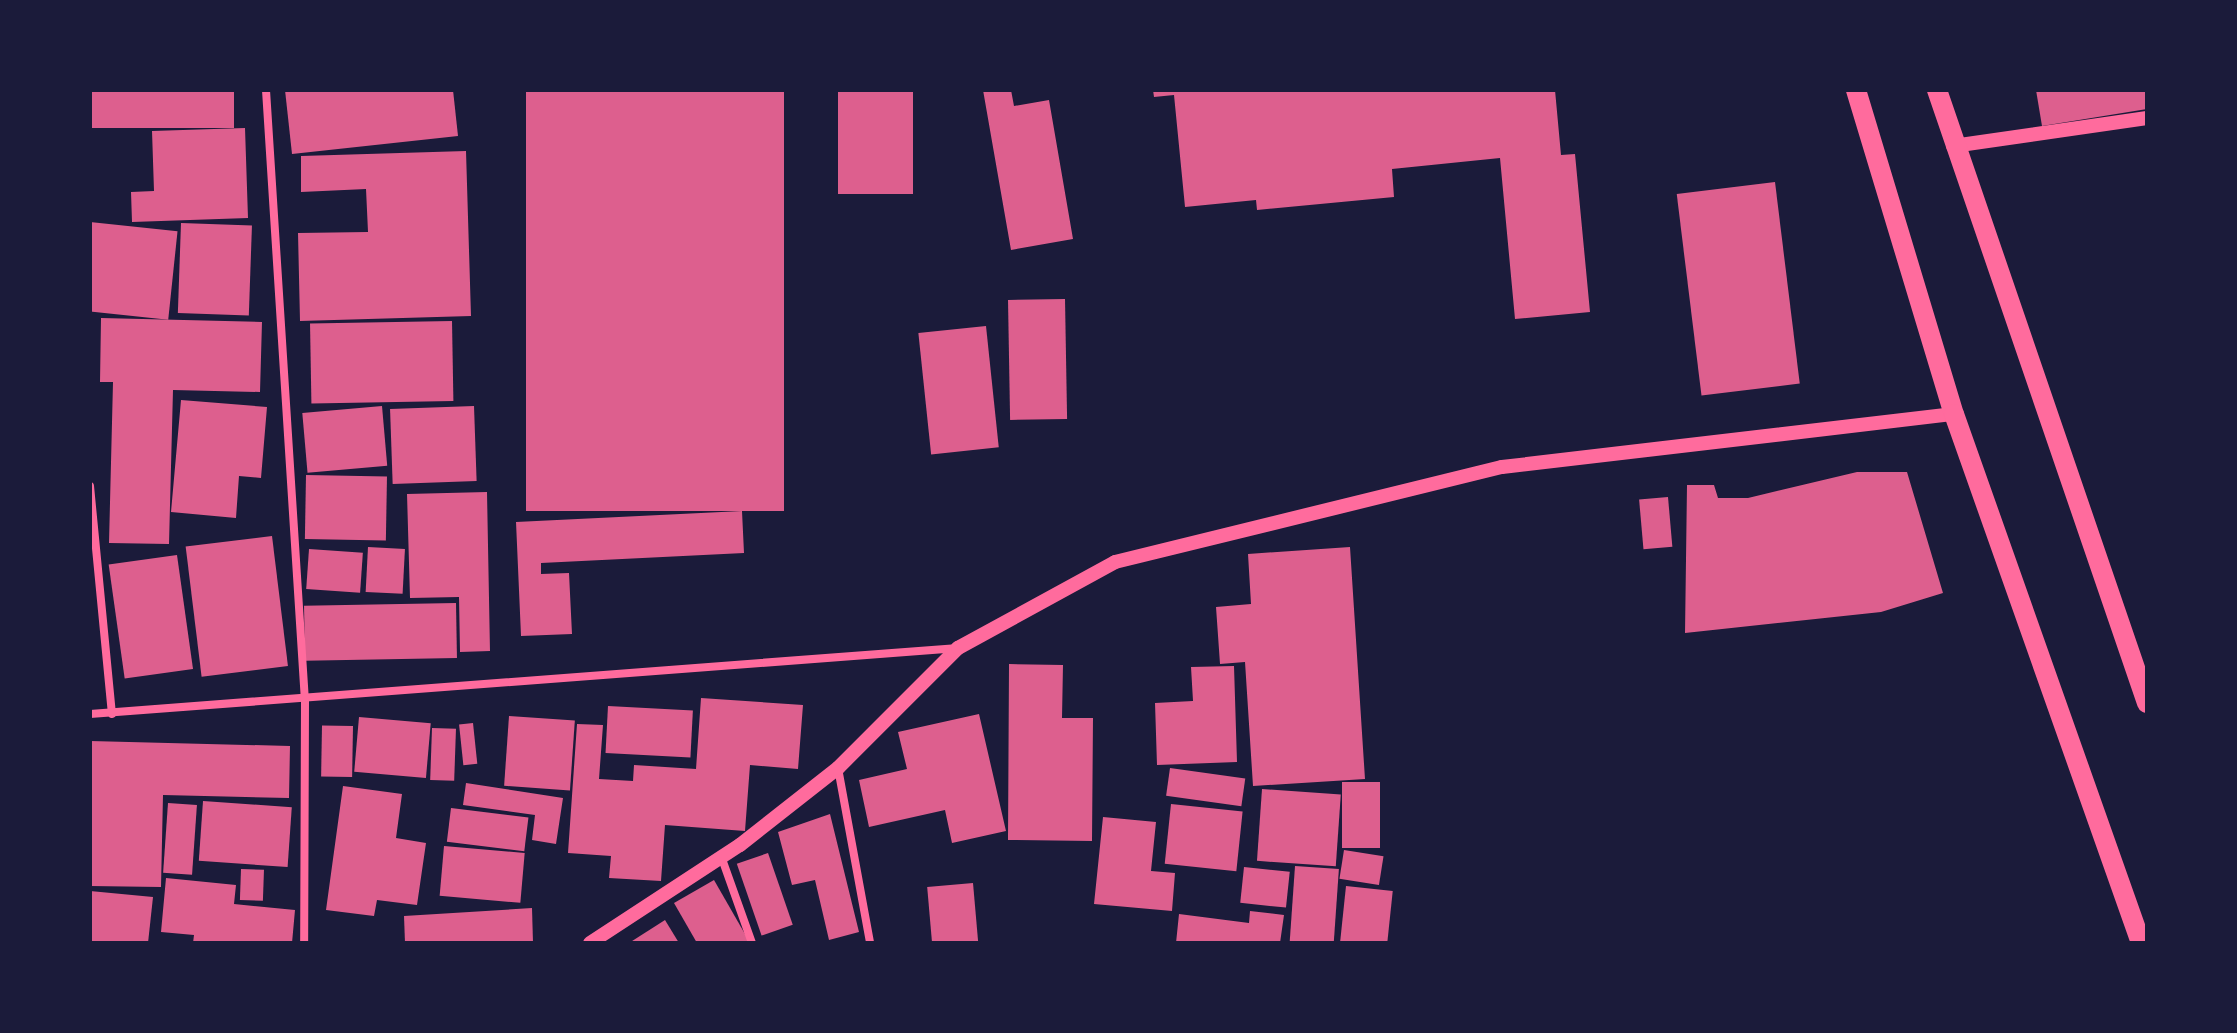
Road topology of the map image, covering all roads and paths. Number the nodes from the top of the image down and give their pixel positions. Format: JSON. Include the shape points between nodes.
{"nodes":[{"id":1,"x":266,"y":90,"type":"edge"},
{"id":2,"x":1856,"y":90,"type":"edge"},
{"id":3,"x":1937,"y":90,"type":"edge"},
{"id":4,"x":2147,"y":118,"type":"edge"},
{"id":5,"x":1953,"y":146,"type":"junction"},
{"id":6,"x":1954,"y":414,"type":"junction"},
{"id":7,"x":90,"y":486,"type":"edge"},
{"id":8,"x":958,"y":648,"type":"junction"},
{"id":9,"x":305,"y":701,"type":"junction"},
{"id":10,"x":2147,"y":703,"type":"edge"},
{"id":11,"x":90,"y":714,"type":"edge"},
{"id":12,"x":112,"y":714,"type":"junction"},
{"id":13,"x":838,"y":768,"type":"junction"},
{"id":14,"x":721,"y":856,"type":"junction"},
{"id":15,"x":304,"y":943,"type":"edge"},
{"id":16,"x":590,"y":943,"type":"edge"},
{"id":17,"x":752,"y":943,"type":"edge"},
{"id":18,"x":870,"y":943,"type":"edge"},
{"id":19,"x":2141,"y":943,"type":"edge"}],
"edges":[{"from":1,"to":9,"type":"street"},
{"from":2,"to":6,"type":"main road"},
{"from":3,"to":5,"type":"main road"},
{"from":4,"to":5,"type":"street"},
{"from":5,"to":10,"type":"main road"},
{"from":6,"to":8,"type":"street","via":[[1502,467],[1115,562]]},
{"from":6,"to":19,"type":"main road"},
{"from":7,"to":12,"type":"street"},
{"from":8,"to":9,"type":"street"},
{"from":8,"to":13,"type":"street"},
{"from":9,"to":12,"type":"street"},
{"from":9,"to":15,"type":"street"},
{"from":11,"to":12,"type":"street"},
{"from":13,"to":14,"type":"street"},
{"from":13,"to":18,"type":"street"},
{"from":14,"to":16,"type":"street"},
{"from":14,"to":17,"type":"street"}]}
